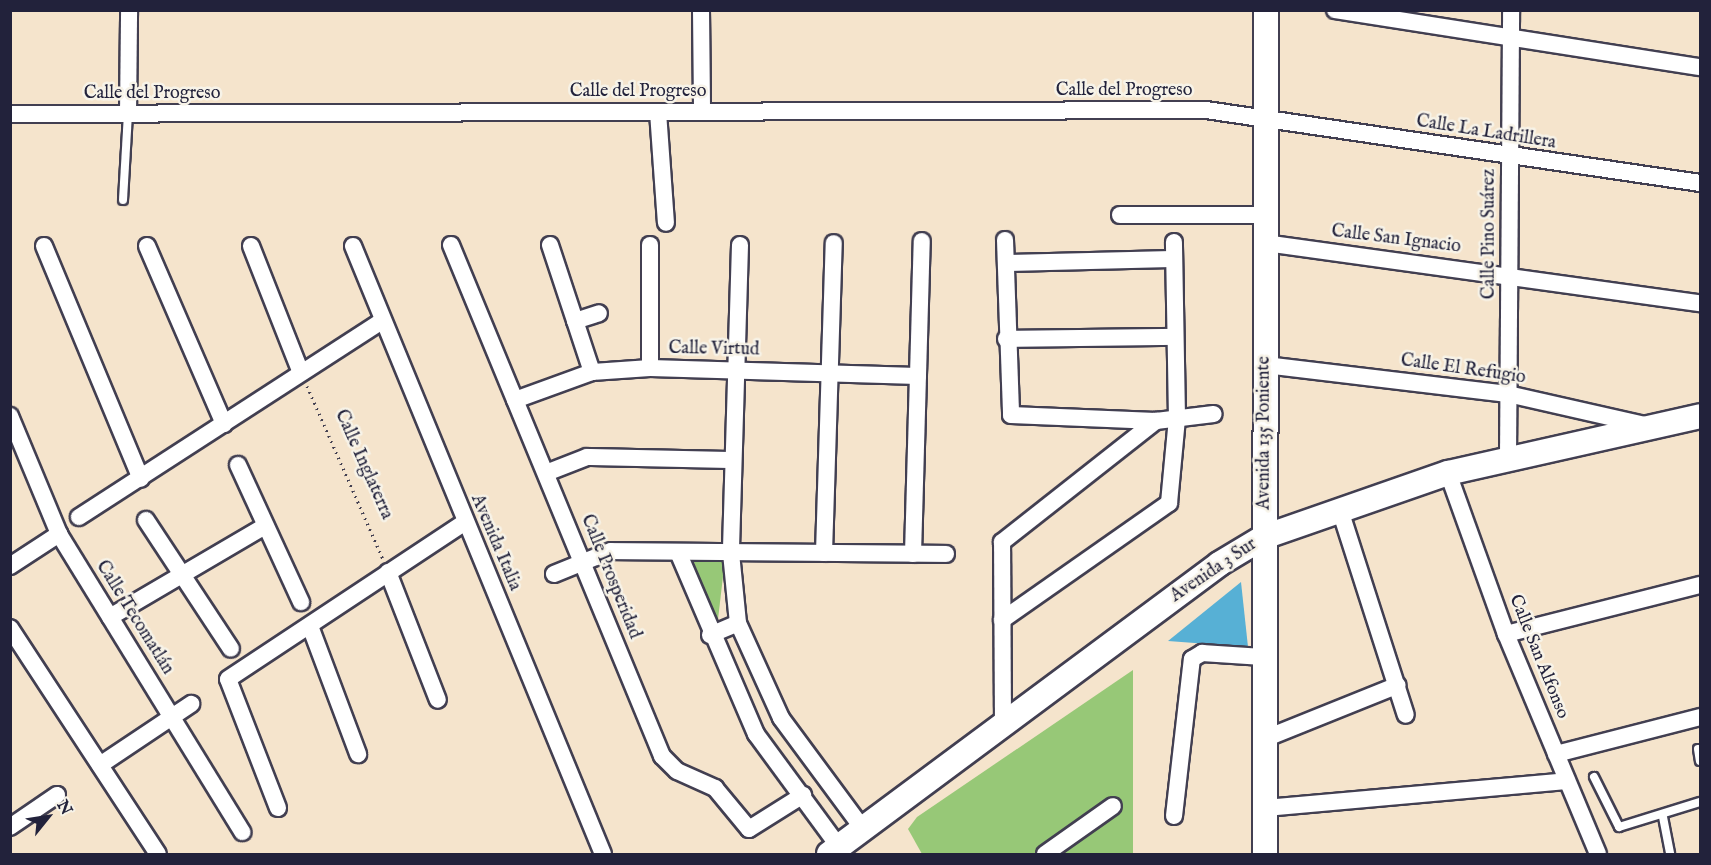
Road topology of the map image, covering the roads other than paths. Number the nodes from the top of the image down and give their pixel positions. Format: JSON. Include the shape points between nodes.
{"nodes":[{"id":1,"x":129,"y":10,"type":"edge"},
{"id":2,"x":701,"y":10,"type":"edge"},
{"id":3,"x":1266,"y":10,"type":"edge"},
{"id":4,"x":1335,"y":10,"type":"edge"},
{"id":5,"x":1511,"y":10,"type":"edge"},
{"id":6,"x":1511,"y":39,"type":"junction"},
{"id":7,"x":1701,"y":67,"type":"edge"},
{"id":8,"x":702,"y":111,"type":"junction"},
{"id":9,"x":658,"y":112,"type":"junction"},
{"id":10,"x":10,"y":114,"type":"edge"},
{"id":11,"x":128,"y":114,"type":"junction"},
{"id":12,"x":1266,"y":117,"type":"junction"},
{"id":13,"x":1510,"y":157,"type":"junction"},
{"id":14,"x":1701,"y":183,"type":"edge"},
{"id":15,"x":123,"y":200,"type":"dead end"},
{"id":16,"x":1120,"y":215,"type":"dead end"},
{"id":17,"x":1266,"y":215,"type":"junction"},
{"id":18,"x":666,"y":223,"type":"dead end"},
{"id":19,"x":1005,"y":240,"type":"dead end"},
{"id":20,"x":922,"y":241,"type":"dead end"},
{"id":21,"x":834,"y":243,"type":"dead end"},
{"id":22,"x":1265,"y":243,"type":"junction"},
{"id":23,"x":452,"y":245,"type":"dead end"},
{"id":24,"x":550,"y":245,"type":"dead end"},
{"id":25,"x":650,"y":245,"type":"dead end"},
{"id":26,"x":740,"y":245,"type":"dead end"},
{"id":27,"x":44,"y":246,"type":"dead end"},
{"id":28,"x":147,"y":246,"type":"dead end"},
{"id":29,"x":250,"y":246,"type":"dead end"},
{"id":30,"x":353,"y":246,"type":"dead end"},
{"id":31,"x":1006,"y":264,"type":"junction"},
{"id":32,"x":1511,"y":274,"type":"junction"},
{"id":33,"x":1701,"y":303,"type":"edge"},
{"id":34,"x":599,"y":313,"type":"dead end"},
{"id":35,"x":382,"y":321,"type":"junction"},
{"id":36,"x":575,"y":321,"type":"junction"},
{"id":37,"x":1174,"y":337,"type":"junction"},
{"id":38,"x":1006,"y":339,"type":"junction"},
{"id":39,"x":1265,"y":365,"type":"junction"},
{"id":40,"x":650,"y":368,"type":"junction"},
{"id":41,"x":736,"y":369,"type":"junction"},
{"id":42,"x":592,"y":372,"type":"junction"},
{"id":43,"x":830,"y":372,"type":"junction"},
{"id":44,"x":302,"y":373,"type":"junction"},
{"id":45,"x":918,"y":376,"type":"junction"},
{"id":46,"x":1508,"y":394,"type":"junction"},
{"id":47,"x":515,"y":400,"type":"junction"},
{"id":48,"x":1214,"y":414,"type":"dead end"},
{"id":49,"x":10,"y":416,"type":"edge"},
{"id":50,"x":1701,"y":416,"type":"edge"},
{"id":51,"x":1177,"y":418,"type":"junction"},
{"id":52,"x":1156,"y":421,"type":"junction"},
{"id":53,"x":224,"y":424,"type":"junction"},
{"id":54,"x":1654,"y":427,"type":"junction"},
{"id":55,"x":1508,"y":457,"type":"junction"},
{"id":56,"x":733,"y":460,"type":"junction"},
{"id":57,"x":238,"y":465,"type":"dead end"},
{"id":58,"x":546,"y":473,"type":"junction"},
{"id":59,"x":1448,"y":473,"type":"junction"},
{"id":60,"x":141,"y":478,"type":"junction"},
{"id":61,"x":1340,"y":510,"type":"junction"},
{"id":62,"x":79,"y":517,"type":"dead end"},
{"id":63,"x":146,"y":520,"type":"dead end"},
{"id":64,"x":465,"y":522,"type":"junction"},
{"id":65,"x":265,"y":526,"type":"junction"},
{"id":66,"x":59,"y":534,"type":"junction"},
{"id":67,"x":1264,"y":537,"type":"junction"},
{"id":68,"x":678,"y":552,"type":"junction"},
{"id":69,"x":731,"y":553,"type":"junction"},
{"id":70,"x":824,"y":553,"type":"junction"},
{"id":71,"x":913,"y":554,"type":"junction"},
{"id":72,"x":946,"y":555,"type":"dead end"},
{"id":73,"x":583,"y":560,"type":"junction"},
{"id":74,"x":10,"y":566,"type":"edge"},
{"id":75,"x":388,"y":572,"type":"junction"},
{"id":76,"x":554,"y":574,"type":"dead end"},
{"id":77,"x":182,"y":575,"type":"junction"},
{"id":78,"x":1701,"y":585,"type":"edge"},
{"id":79,"x":301,"y":602,"type":"dead end"},
{"id":80,"x":110,"y":618,"type":"junction"},
{"id":81,"x":1002,"y":620,"type":"junction"},
{"id":82,"x":738,"y":623,"type":"junction"},
{"id":83,"x":310,"y":626,"type":"junction"},
{"id":84,"x":10,"y":628,"type":"edge"},
{"id":85,"x":1506,"y":634,"type":"junction"},
{"id":86,"x":710,"y":635,"type":"junction"},
{"id":87,"x":231,"y":649,"type":"dead end"},
{"id":88,"x":1263,"y":657,"type":"junction"},
{"id":89,"x":1398,"y":685,"type":"junction"},
{"id":90,"x":438,"y":700,"type":"dead end"},
{"id":91,"x":191,"y":704,"type":"dead end"},
{"id":92,"x":1406,"y":715,"type":"dead end"},
{"id":93,"x":171,"y":717,"type":"junction"},
{"id":94,"x":1701,"y":717,"type":"edge"},
{"id":95,"x":1003,"y":724,"type":"junction"},
{"id":96,"x":1264,"y":740,"type":"junction"},
{"id":97,"x":1698,"y":750,"type":"dead end"},
{"id":98,"x":358,"y":754,"type":"dead end"},
{"id":99,"x":1556,"y":754,"type":"junction"},
{"id":100,"x":1701,"y":761,"type":"edge"},
{"id":101,"x":100,"y":765,"type":"junction"},
{"id":102,"x":1594,"y":777,"type":"dead end"},
{"id":103,"x":1567,"y":781,"type":"junction"},
{"id":104,"x":57,"y":795,"type":"dead end"},
{"id":105,"x":803,"y":795,"type":"junction"},
{"id":106,"x":1701,"y":802,"type":"edge"},
{"id":107,"x":1113,"y":806,"type":"dead end"},
{"id":108,"x":278,"y":808,"type":"dead end"},
{"id":109,"x":1265,"y":808,"type":"junction"},
{"id":110,"x":1174,"y":816,"type":"dead end"},
{"id":111,"x":1663,"y":817,"type":"junction"},
{"id":112,"x":14,"y":818,"type":"edge"},
{"id":113,"x":863,"y":829,"type":"junction"},
{"id":114,"x":242,"y":832,"type":"dead end"},
{"id":115,"x":834,"y":851,"type":"edge"},
{"id":116,"x":158,"y":855,"type":"edge"},
{"id":117,"x":603,"y":855,"type":"edge"},
{"id":118,"x":1044,"y":855,"type":"edge"},
{"id":119,"x":1265,"y":855,"type":"edge"},
{"id":120,"x":1598,"y":855,"type":"edge"},
{"id":121,"x":1670,"y":855,"type":"edge"}],
"edges":[{"from":1,"to":11,"type":"street"},
{"from":2,"to":8,"type":"street"},
{"from":3,"to":12,"type":"street","name":"Avenida 135 Poniente"},
{"from":4,"to":6,"type":"street"},
{"from":5,"to":6,"type":"street","name":"Calle Pino Suárez"},
{"from":6,"to":7,"type":"street"},
{"from":6,"to":13,"type":"street","name":"Calle Pino Suárez"},
{"from":8,"to":9,"type":"street","name":"Calle del Progreso"},
{"from":8,"to":12,"type":"street","name":"Calle del Progreso","via":[[1206,110]]},
{"from":9,"to":11,"type":"street","name":"Calle del Progreso"},
{"from":9,"to":18,"type":"street"},
{"from":10,"to":11,"type":"street","name":"Calle del Progreso"},
{"from":11,"to":15,"type":"lane"},
{"from":12,"to":13,"type":"street","name":"Calle La Ladrillera"},
{"from":12,"to":17,"type":"street","name":"Avenida 135 Poniente"},
{"from":13,"to":14,"type":"street","name":"Calle La Ladrillera"},
{"from":13,"to":32,"type":"street","name":"Calle Pino Suárez"},
{"from":16,"to":17,"type":"street"},
{"from":17,"to":22,"type":"street","name":"Avenida 135 Poniente"},
{"from":19,"to":31,"type":"street"},
{"from":20,"to":45,"type":"street"},
{"from":21,"to":43,"type":"street"},
{"from":22,"to":32,"type":"street","name":"Calle San Ignacio"},
{"from":22,"to":39,"type":"street","name":"Avenida 135 Poniente"},
{"from":23,"to":47,"type":"street","name":"Calle Prosperidad"},
{"from":24,"to":36,"type":"street"},
{"from":25,"to":40,"type":"street"},
{"from":26,"to":41,"type":"street"},
{"from":27,"to":60,"type":"street"},
{"from":28,"to":53,"type":"street"},
{"from":29,"to":44,"type":"street"},
{"from":30,"to":35,"type":"street","name":"Avenida Italia"},
{"from":31,"to":37,"type":"street","via":[[1174,250]]},
{"from":31,"to":38,"type":"street"},
{"from":32,"to":33,"type":"street","name":"Calle San Ignacio"},
{"from":32,"to":46,"type":"street","name":"Calle Pino Suárez"},
{"from":34,"to":36,"type":"street"},
{"from":35,"to":44,"type":"street"},
{"from":35,"to":64,"type":"street","name":"Avenida Italia"},
{"from":36,"to":42,"type":"street"},
{"from":37,"to":38,"type":"street"},
{"from":37,"to":51,"type":"street"},
{"from":38,"to":52,"type":"street","via":[[1011,415]]},
{"from":39,"to":46,"type":"street","name":"Calle El Refugio"},
{"from":39,"to":67,"type":"street","name":"Avenida 135 Poniente"},
{"from":40,"to":41,"type":"street","name":"Calle Virtud"},
{"from":40,"to":42,"type":"street","name":"Calle Virtud"},
{"from":41,"to":43,"type":"street","name":"Calle Virtud"},
{"from":41,"to":56,"type":"street"},
{"from":42,"to":47,"type":"street","name":"Calle Virtud"},
{"from":43,"to":45,"type":"street","name":"Calle Virtud"},
{"from":43,"to":70,"type":"street"},
{"from":44,"to":53,"type":"street"},
{"from":45,"to":71,"type":"street"},
{"from":46,"to":54,"type":"street","name":"Calle El Refugio"},
{"from":46,"to":55,"type":"street","name":"Calle Pino Suárez"},
{"from":47,"to":58,"type":"street","name":"Calle Prosperidad"},
{"from":48,"to":51,"type":"street"},
{"from":49,"to":66,"type":"street","name":"Calle Tecomatlán"},
{"from":50,"to":54,"type":"street","name":"Avenida 3 Sur"},
{"from":51,"to":52,"type":"street"},
{"from":51,"to":81,"type":"street","via":[[1169,503]]},
{"from":52,"to":81,"type":"street","via":[[1007,534],[1000,551]]},
{"from":53,"to":60,"type":"street"},
{"from":54,"to":55,"type":"street","name":"Avenida 3 Sur"},
{"from":55,"to":59,"type":"street","name":"Avenida 3 Sur"},
{"from":56,"to":58,"type":"street","via":[[588,458]]},
{"from":56,"to":69,"type":"street"},
{"from":57,"to":65,"type":"street"},
{"from":58,"to":73,"type":"street","name":"Calle Prosperidad"},
{"from":59,"to":61,"type":"street","name":"Avenida 3 Sur"},
{"from":59,"to":85,"type":"street","name":"Calle San Alfonso"},
{"from":60,"to":62,"type":"street"},
{"from":61,"to":67,"type":"street","name":"Avenida 3 Sur"},
{"from":61,"to":89,"type":"street"},
{"from":63,"to":77,"type":"street"},
{"from":64,"to":75,"type":"street"},
{"from":64,"to":117,"type":"street","name":"Avenida Italia"},
{"from":65,"to":77,"type":"street"},
{"from":65,"to":79,"type":"street"},
{"from":66,"to":74,"type":"street"},
{"from":66,"to":80,"type":"street","name":"Calle Tecomatlán"},
{"from":67,"to":88,"type":"street","name":"Avenida 135 Poniente"},
{"from":67,"to":95,"type":"street","name":"Avenida 3 Sur","via":[[1219,564]]},
{"from":68,"to":69,"type":"street"},
{"from":68,"to":73,"type":"street","via":[[611,551]]},
{"from":68,"to":86,"type":"street"},
{"from":69,"to":70,"type":"street"},
{"from":69,"to":82,"type":"street"},
{"from":70,"to":71,"type":"street"},
{"from":71,"to":72,"type":"street"},
{"from":73,"to":76,"type":"street"},
{"from":73,"to":105,"type":"street","name":"Calle Prosperidad","via":[[669,765],[715,788],[749,829]]},
{"from":75,"to":83,"type":"street"},
{"from":75,"to":90,"type":"street"},
{"from":77,"to":80,"type":"street"},
{"from":77,"to":87,"type":"street"},
{"from":78,"to":85,"type":"street"},
{"from":80,"to":93,"type":"street","name":"Calle Tecomatlán"},
{"from":81,"to":95,"type":"street"},
{"from":82,"to":86,"type":"street"},
{"from":82,"to":113,"type":"street","via":[[781,718]]},
{"from":83,"to":98,"type":"street"},
{"from":83,"to":108,"type":"street","via":[[228,679]]},
{"from":84,"to":101,"type":"street"},
{"from":85,"to":99,"type":"street","name":"Calle San Alfonso"},
{"from":86,"to":105,"type":"street","via":[[756,734]]},
{"from":88,"to":96,"type":"street","name":"Avenida 135 Poniente"},
{"from":88,"to":110,"type":"street","via":[[1202,653],[1192,659]]},
{"from":89,"to":92,"type":"street"},
{"from":89,"to":96,"type":"street"},
{"from":91,"to":93,"type":"street"},
{"from":93,"to":101,"type":"street"},
{"from":93,"to":114,"type":"street","name":"Calle Tecomatlán"},
{"from":94,"to":99,"type":"street"},
{"from":95,"to":113,"type":"street","name":"Avenida 3 Sur"},
{"from":96,"to":109,"type":"street","name":"Avenida 135 Poniente"},
{"from":97,"to":100,"type":"lane"},
{"from":99,"to":103,"type":"street","name":"Calle San Alfonso"},
{"from":101,"to":116,"type":"street"},
{"from":102,"to":111,"type":"lane","via":[[1619,827]]},
{"from":103,"to":109,"type":"street"},
{"from":103,"to":120,"type":"street","name":"Calle San Alfonso"},
{"from":104,"to":112,"type":"street"},
{"from":105,"to":115,"type":"street"},
{"from":106,"to":111,"type":"lane"},
{"from":107,"to":118,"type":"street"},
{"from":109,"to":119,"type":"street","name":"Avenida 135 Poniente"},
{"from":111,"to":121,"type":"lane"},
{"from":113,"to":115,"type":"street","name":"Avenida 3 Sur"}]}
